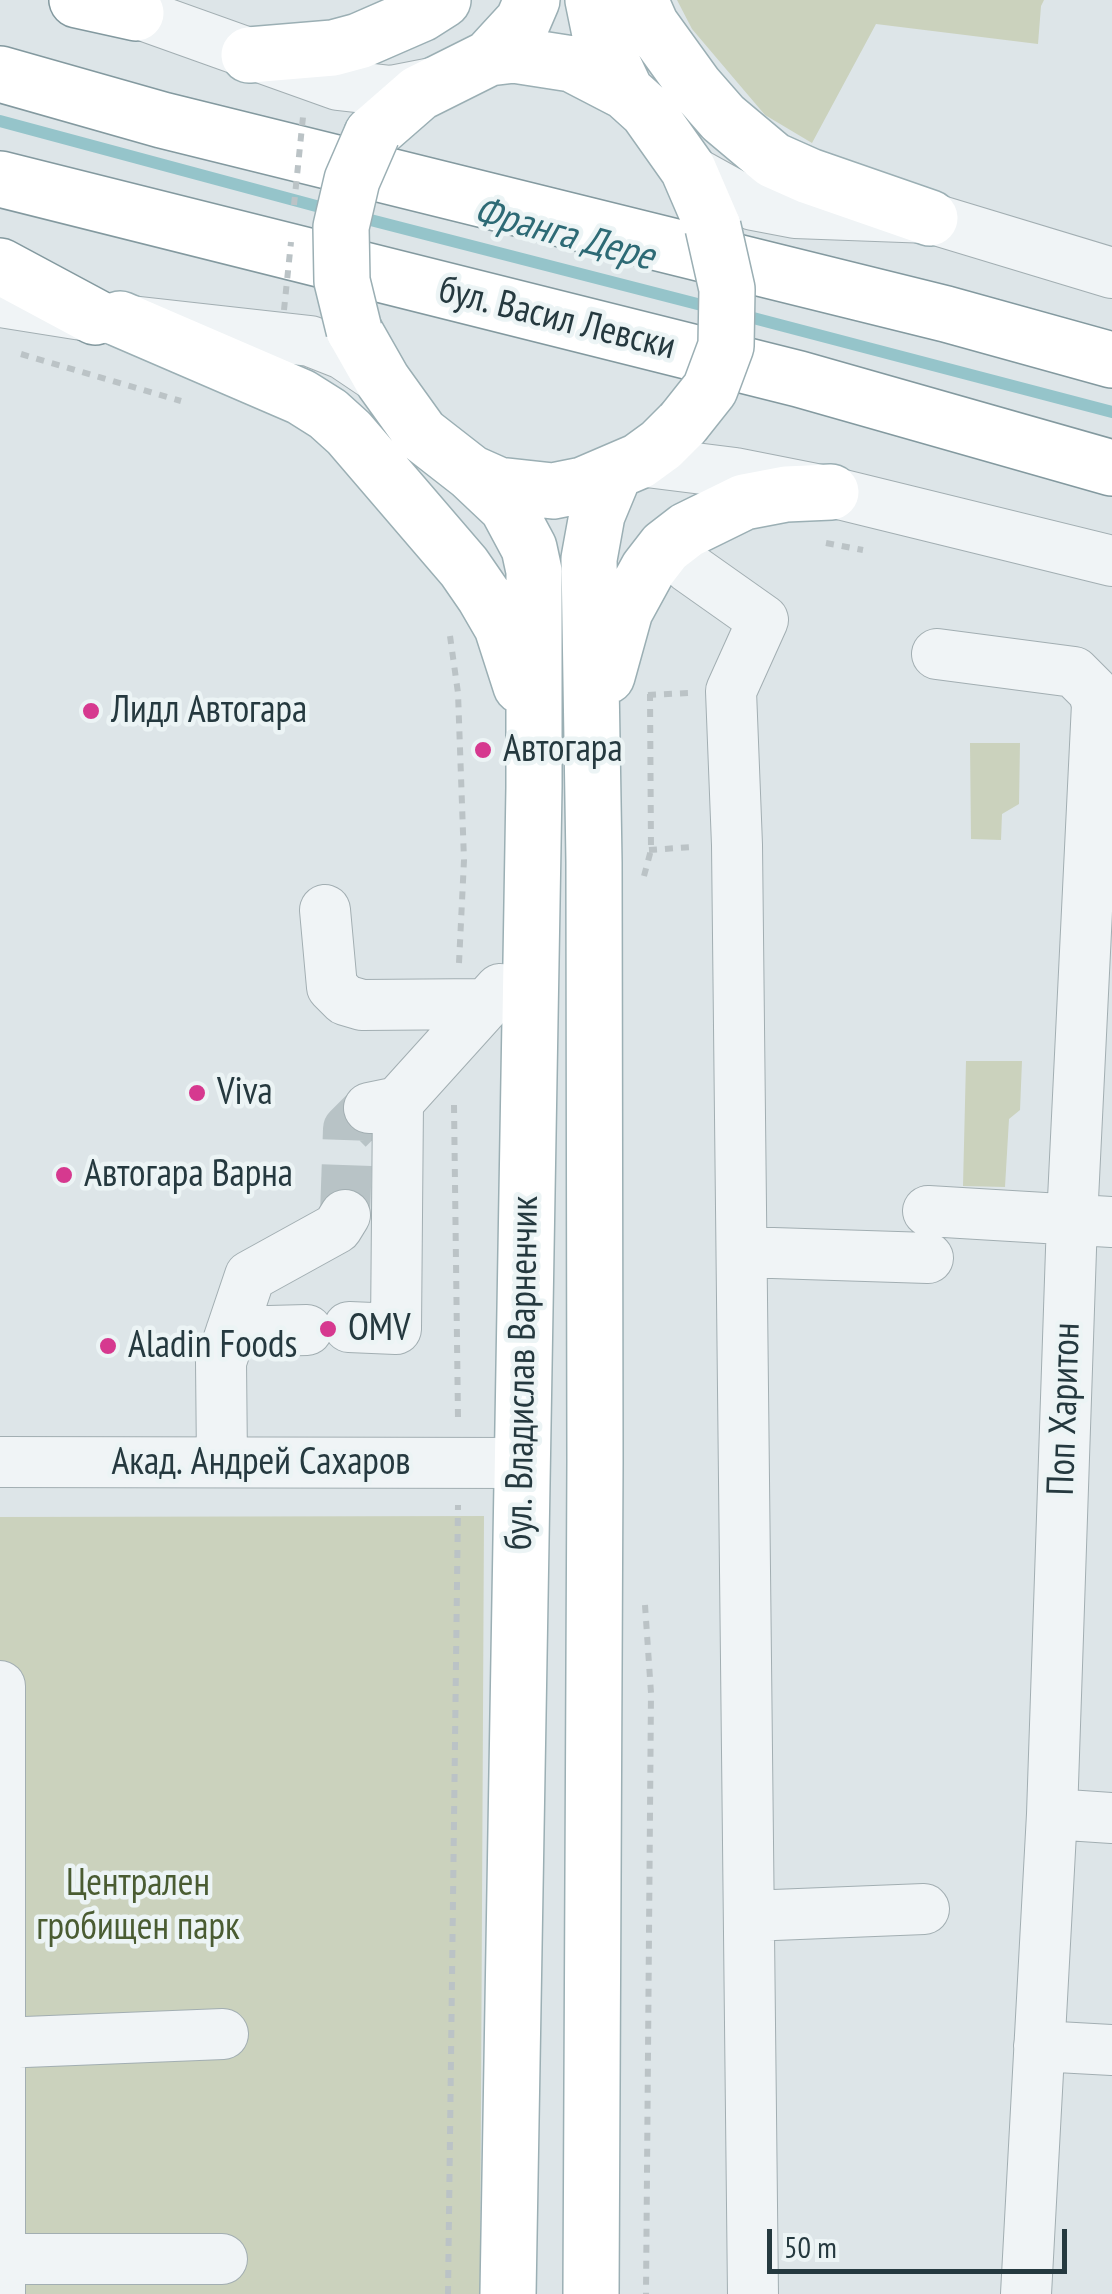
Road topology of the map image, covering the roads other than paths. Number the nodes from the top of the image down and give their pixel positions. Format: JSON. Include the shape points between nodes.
{"nodes":[{"id":1,"x":77,"y":0,"type":"edge"},
{"id":2,"x":443,"y":0,"type":"edge"},
{"id":3,"x":532,"y":0,"type":"edge"},
{"id":4,"x":593,"y":0,"type":"edge"},
{"id":5,"x":640,"y":0,"type":"edge"},
{"id":6,"x":118,"y":7,"type":"edge"},
{"id":7,"x":249,"y":55,"type":"junction"},
{"id":8,"x":489,"y":58,"type":"junction"},
{"id":9,"x":0,"y":74,"type":"edge"},
{"id":10,"x":437,"y":82,"type":"junction"},
{"id":11,"x":626,"y":92,"type":"junction"},
{"id":12,"x":688,"y":169,"type":"junction"},
{"id":13,"x":0,"y":179,"type":"edge"},
{"id":14,"x":930,"y":218,"type":"junction"},
{"id":15,"x":0,"y":266,"type":"edge"},
{"id":16,"x":1112,"y":273,"type":"edge"},
{"id":17,"x":0,"y":302,"type":"edge"},
{"id":18,"x":108,"y":318,"type":"junction"},
{"id":19,"x":1112,"y":360,"type":"edge"},
{"id":20,"x":382,"y":381,"type":"junction"},
{"id":21,"x":627,"y":467,"type":"junction"},
{"id":22,"x":1112,"y":468,"type":"edge"},
{"id":23,"x":471,"y":473,"type":"junction"},
{"id":24,"x":831,"y":492,"type":"junction"},
{"id":25,"x":1112,"y":561,"type":"edge"},
{"id":26,"x":688,"y":567,"type":"dead end"},
{"id":27,"x":937,"y":654,"type":"dead end"},
{"id":28,"x":590,"y":732,"type":"junction"},
{"id":29,"x":534,"y":736,"type":"junction"},
{"id":30,"x":326,"y":910,"type":"dead end"},
{"id":31,"x":530,"y":956,"type":"junction"},
{"id":32,"x":465,"y":1017,"type":"junction"},
{"id":33,"x":345,"y":1214,"type":"dead end"},
{"id":34,"x":1092,"y":1221,"type":"edge"},
{"id":35,"x":742,"y":1252,"type":"junction"},
{"id":36,"x":232,"y":1332,"type":"junction"},
{"id":37,"x":0,"y":1462,"type":"edge"},
{"id":38,"x":222,"y":1462,"type":"junction"},
{"id":39,"x":522,"y":1463,"type":"junction"},
{"id":40,"x":0,"y":1686,"type":"edge"},
{"id":41,"x":1052,"y":1814,"type":"junction"},
{"id":42,"x":1112,"y":1818,"type":"edge"},
{"id":43,"x":924,"y":1909,"type":"dead end"},
{"id":44,"x":749,"y":1916,"type":"junction"},
{"id":45,"x":223,"y":2034,"type":"dead end"},
{"id":46,"x":0,"y":2043,"type":"edge"},
{"id":47,"x":1039,"y":2046,"type":"junction"},
{"id":48,"x":1112,"y":2050,"type":"edge"},
{"id":49,"x":0,"y":2259,"type":"edge"},
{"id":50,"x":222,"y":2259,"type":"dead end"},
{"id":51,"x":0,"y":2294,"type":"edge"},
{"id":52,"x":508,"y":2294,"type":"edge"},
{"id":53,"x":591,"y":2294,"type":"edge"},
{"id":54,"x":753,"y":2294,"type":"edge"},
{"id":55,"x":1026,"y":2294,"type":"edge"}],
"edges":[{"from":1,"to":6,"type":"main road"},
{"from":2,"to":7,"type":"main road","via":[[359,41]]},
{"from":3,"to":8,"type":"main road","via":[[523,21]]},
{"from":4,"to":11,"type":"main road","via":[[601,39]]},
{"from":5,"to":14,"type":"main road","via":[[696,86],[772,160]]},
{"from":6,"to":7,"type":"street"},
{"from":7,"to":10,"type":"street","via":[[369,90]]},
{"from":8,"to":10,"type":"main road"},
{"from":8,"to":11,"type":"main road","via":[[572,64]]},
{"from":9,"to":19,"type":"main road"},
{"from":10,"to":20,"type":"main road","bridge":true,"via":[[372,134],[342,227],[342,281],[354,330]]},
{"from":11,"to":12,"type":"main road"},
{"from":12,"to":14,"type":"street","via":[[765,208]]},
{"from":12,"to":21,"type":"main road","bridge":true,"via":[[714,227],[727,290],[726,346],[710,389],[661,445]]},
{"from":13,"to":22,"type":"main road","name":"бул. Васил Левски","via":[[798,379]]},
{"from":14,"to":16,"type":"street"},
{"from":15,"to":18,"type":"main road"},
{"from":17,"to":18,"type":"street"},
{"from":18,"to":20,"type":"street","via":[[310,341]]},
{"from":18,"to":29,"type":"main road","via":[[301,398],[349,433],[484,596],[512,654]]},
{"from":20,"to":23,"type":"main road","via":[[420,434]]},
{"from":21,"to":23,"type":"main road","via":[[553,491],[498,485]]},
{"from":21,"to":24,"type":"street","via":[[734,473]]},
{"from":21,"to":28,"type":"main road","name":"бул. Владислав Варненчик","via":[[597,515],[588,559]]},
{"from":23,"to":29,"type":"main road","name":"бул. Владислав Варненчик","via":[[507,508],[529,548]]},
{"from":24,"to":25,"type":"street"},
{"from":24,"to":28,"type":"main road","via":[[744,502],[665,548],[625,611]]},
{"from":26,"to":35,"type":"street","via":[[762,620],[732,691]]},
{"from":27,"to":34,"type":"street","name":"Поп Харитон","via":[[1074,672],[1097,704]]},
{"from":28,"to":53,"type":"main road","name":"бул. Владислав Варненчик"},
{"from":29,"to":31,"type":"main road","name":"бул. Владислав Варненчик"},
{"from":30,"to":32,"type":"street","via":[[332,987],[345,1000]]},
{"from":31,"to":32,"type":"street"},
{"from":31,"to":39,"type":"main road","name":"бул. Владислав Варненчик"},
{"from":32,"to":36,"type":"street","via":[[452,1039],[384,1105],[396,1330]]},
{"from":33,"to":36,"type":"street","via":[[337,1228],[250,1276]]},
{"from":34,"to":35,"type":"street"},
{"from":34,"to":41,"type":"street","name":"Поп Харитон"},
{"from":35,"to":44,"type":"street"},
{"from":36,"to":38,"type":"street","via":[[221,1362]]},
{"from":37,"to":38,"type":"street","name":"Акад. Андрей Сахаров"},
{"from":38,"to":39,"type":"street","name":"Акад. Андрей Сахаров"},
{"from":39,"to":52,"type":"main road","name":"бул. Владислав Варненчик"},
{"from":40,"to":46,"type":"street"},
{"from":41,"to":42,"type":"street"},
{"from":41,"to":47,"type":"street","name":"Поп Харитон"},
{"from":43,"to":44,"type":"street"},
{"from":44,"to":54,"type":"street"},
{"from":45,"to":46,"type":"street"},
{"from":46,"to":49,"type":"street"},
{"from":47,"to":48,"type":"street"},
{"from":47,"to":55,"type":"street","name":"Поп Харитон"},
{"from":49,"to":50,"type":"street"},
{"from":49,"to":51,"type":"street"}]}
